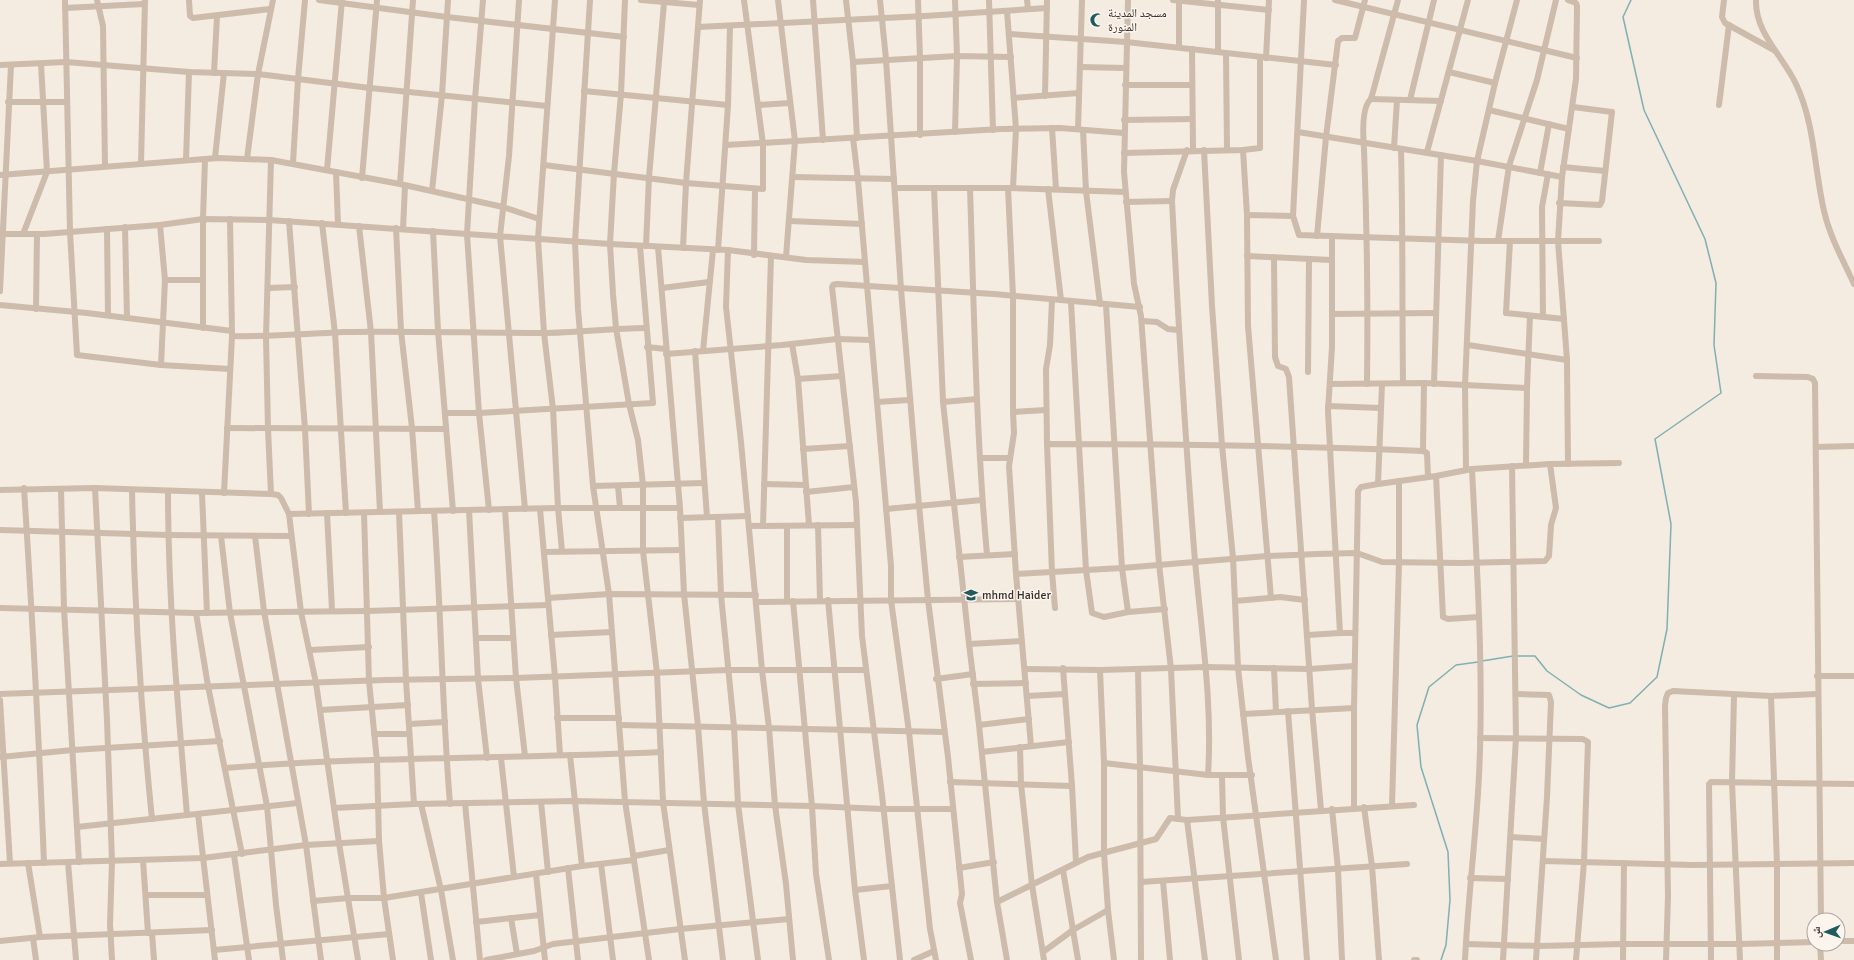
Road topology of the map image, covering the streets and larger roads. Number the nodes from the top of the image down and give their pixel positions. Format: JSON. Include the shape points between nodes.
{"nodes":[{"id":1,"x":65,"y":0,"type":"edge"},
{"id":2,"x":189,"y":0,"type":"edge"},
{"id":3,"x":273,"y":0,"type":"edge"},
{"id":4,"x":305,"y":0,"type":"edge"},
{"id":5,"x":319,"y":0,"type":"edge"},
{"id":6,"x":377,"y":0,"type":"edge"},
{"id":7,"x":413,"y":0,"type":"edge"},
{"id":8,"x":448,"y":0,"type":"edge"},
{"id":9,"x":483,"y":0,"type":"edge"},
{"id":10,"x":519,"y":0,"type":"edge"},
{"id":11,"x":555,"y":0,"type":"edge"},
{"id":12,"x":590,"y":0,"type":"edge"},
{"id":13,"x":625,"y":0,"type":"edge"},
{"id":14,"x":641,"y":0,"type":"edge"},
{"id":15,"x":744,"y":0,"type":"edge"},
{"id":16,"x":778,"y":0,"type":"edge"},
{"id":17,"x":813,"y":0,"type":"edge"},
{"id":18,"x":846,"y":0,"type":"edge"},
{"id":19,"x":880,"y":0,"type":"edge"},
{"id":20,"x":918,"y":0,"type":"edge"},
{"id":21,"x":955,"y":0,"type":"edge"},
{"id":22,"x":989,"y":0,"type":"edge"},
{"id":23,"x":1027,"y":0,"type":"edge"},
{"id":24,"x":1047,"y":0,"type":"edge"},
{"id":25,"x":1082,"y":0,"type":"edge"},
{"id":26,"x":1128,"y":0,"type":"edge"},
{"id":27,"x":1173,"y":0,"type":"edge"},
{"id":28,"x":1178,"y":0,"type":"edge"},
{"id":29,"x":1251,"y":0,"type":"edge"},
{"id":30,"x":1269,"y":0,"type":"edge"},
{"id":31,"x":1304,"y":0,"type":"edge"},
{"id":32,"x":1335,"y":0,"type":"edge"},
{"id":33,"x":1365,"y":0,"type":"edge"},
{"id":34,"x":1398,"y":0,"type":"edge"},
{"id":35,"x":1434,"y":0,"type":"edge"},
{"id":36,"x":1468,"y":0,"type":"edge"},
{"id":37,"x":1517,"y":0,"type":"edge"},
{"id":38,"x":1556,"y":0,"type":"edge"},
{"id":39,"x":1568,"y":0,"type":"edge"},
{"id":40,"x":1724,"y":0,"type":"edge"},
{"id":41,"x":1756,"y":0,"type":"edge"},
{"id":42,"x":655,"y":1,"type":"edge"},
{"id":43,"x":144,"y":2,"type":"edge"},
{"id":44,"x":341,"y":2,"type":"edge"},
{"id":45,"x":1218,"y":2,"type":"edge"},
{"id":46,"x":97,"y":3,"type":"edge"},
{"id":47,"x":664,"y":3,"type":"junction"},
{"id":48,"x":700,"y":3,"type":"edge"},
{"id":49,"x":1251,"y":7,"type":"junction"},
{"id":50,"x":1364,"y":7,"type":"junction"},
{"id":51,"x":65,"y":8,"type":"junction"},
{"id":52,"x":1047,"y":8,"type":"junction"},
{"id":53,"x":270,"y":9,"type":"junction"},
{"id":54,"x":376,"y":9,"type":"junction"},
{"id":55,"x":1028,"y":9,"type":"junction"},
{"id":56,"x":1269,"y":10,"type":"junction"},
{"id":57,"x":1007,"y":11,"type":"junction"},
{"id":58,"x":990,"y":12,"type":"junction"},
{"id":59,"x":412,"y":13,"type":"junction"},
{"id":60,"x":956,"y":14,"type":"junction"},
{"id":61,"x":1394,"y":15,"type":"junction"},
{"id":62,"x":217,"y":16,"type":"junction"},
{"id":63,"x":919,"y":16,"type":"junction"},
{"id":64,"x":447,"y":17,"type":"junction"},
{"id":65,"x":882,"y":18,"type":"junction"},
{"id":66,"x":848,"y":20,"type":"junction"},
{"id":67,"x":482,"y":21,"type":"junction"},
{"id":68,"x":815,"y":22,"type":"junction"},
{"id":69,"x":1428,"y":23,"type":"junction"},
{"id":70,"x":780,"y":24,"type":"junction"},
{"id":71,"x":517,"y":25,"type":"junction"},
{"id":72,"x":747,"y":25,"type":"junction"},
{"id":73,"x":1729,"y":25,"type":"junction"},
{"id":74,"x":730,"y":26,"type":"junction"},
{"id":75,"x":698,"y":27,"type":"junction"},
{"id":76,"x":554,"y":29,"type":"junction"},
{"id":77,"x":1460,"y":30,"type":"junction"},
{"id":78,"x":587,"y":33,"type":"junction"},
{"id":79,"x":1009,"y":34,"type":"junction"},
{"id":80,"x":1047,"y":36,"type":"junction"},
{"id":81,"x":624,"y":37,"type":"junction"},
{"id":82,"x":1081,"y":38,"type":"junction"},
{"id":83,"x":1506,"y":41,"type":"junction"},
{"id":84,"x":1126,"y":42,"type":"junction"},
{"id":85,"x":1179,"y":48,"type":"junction"},
{"id":86,"x":1192,"y":49,"type":"junction"},
{"id":87,"x":1544,"y":50,"type":"junction"},
{"id":88,"x":1218,"y":52,"type":"junction"},
{"id":89,"x":1776,"y":52,"type":"junction"},
{"id":90,"x":1226,"y":53,"type":"junction"},
{"id":91,"x":957,"y":56,"type":"junction"},
{"id":92,"x":991,"y":57,"type":"junction"},
{"id":93,"x":1011,"y":57,"type":"junction"},
{"id":94,"x":1264,"y":57,"type":"junction"},
{"id":95,"x":920,"y":58,"type":"junction"},
{"id":96,"x":1577,"y":58,"type":"junction"},
{"id":97,"x":886,"y":59,"type":"junction"},
{"id":98,"x":1301,"y":61,"type":"junction"},
{"id":99,"x":66,"y":62,"type":"junction"},
{"id":100,"x":853,"y":62,"type":"junction"},
{"id":101,"x":41,"y":64,"type":"junction"},
{"id":102,"x":0,"y":65,"type":"edge"},
{"id":103,"x":11,"y":65,"type":"junction"},
{"id":104,"x":103,"y":65,"type":"junction"},
{"id":105,"x":1336,"y":65,"type":"junction"},
{"id":106,"x":142,"y":67,"type":"junction"},
{"id":107,"x":1080,"y":67,"type":"junction"},
{"id":108,"x":1125,"y":68,"type":"junction"},
{"id":109,"x":189,"y":72,"type":"junction"},
{"id":110,"x":1449,"y":72,"type":"junction"},
{"id":111,"x":214,"y":73,"type":"junction"},
{"id":112,"x":224,"y":73,"type":"junction"},
{"id":113,"x":258,"y":74,"type":"junction"},
{"id":114,"x":298,"y":78,"type":"junction"},
{"id":115,"x":1495,"y":83,"type":"junction"},
{"id":116,"x":335,"y":84,"type":"junction"},
{"id":117,"x":1125,"y":85,"type":"junction"},
{"id":118,"x":1192,"y":85,"type":"junction"},
{"id":119,"x":370,"y":88,"type":"junction"},
{"id":120,"x":584,"y":91,"type":"junction"},
{"id":121,"x":406,"y":92,"type":"junction"},
{"id":122,"x":1079,"y":93,"type":"junction"},
{"id":123,"x":621,"y":94,"type":"junction"},
{"id":124,"x":442,"y":95,"type":"junction"},
{"id":125,"x":1045,"y":96,"type":"junction"},
{"id":126,"x":475,"y":98,"type":"junction"},
{"id":127,"x":656,"y":98,"type":"junction"},
{"id":128,"x":1014,"y":98,"type":"junction"},
{"id":129,"x":1371,"y":99,"type":"junction"},
{"id":130,"x":1397,"y":100,"type":"junction"},
{"id":131,"x":1410,"y":100,"type":"junction"},
{"id":132,"x":692,"y":101,"type":"junction"},
{"id":133,"x":1441,"y":101,"type":"junction"},
{"id":134,"x":8,"y":102,"type":"junction"},
{"id":135,"x":68,"y":102,"type":"junction"},
{"id":136,"x":513,"y":102,"type":"junction"},
{"id":137,"x":42,"y":103,"type":"junction"},
{"id":138,"x":790,"y":103,"type":"junction"},
{"id":139,"x":728,"y":105,"type":"junction"},
{"id":140,"x":758,"y":105,"type":"junction"},
{"id":141,"x":1719,"y":105,"type":"dead end"},
{"id":142,"x":547,"y":106,"type":"junction"},
{"id":143,"x":1573,"y":107,"type":"junction"},
{"id":144,"x":1489,"y":110,"type":"junction"},
{"id":145,"x":1524,"y":118,"type":"junction"},
{"id":146,"x":1192,"y":119,"type":"junction"},
{"id":147,"x":1124,"y":120,"type":"junction"},
{"id":148,"x":1549,"y":124,"type":"junction"},
{"id":149,"x":1052,"y":128,"type":"junction"},
{"id":150,"x":1016,"y":129,"type":"junction"},
{"id":151,"x":1569,"y":129,"type":"junction"},
{"id":152,"x":993,"y":130,"type":"junction"},
{"id":153,"x":1081,"y":130,"type":"junction"},
{"id":154,"x":955,"y":132,"type":"junction"},
{"id":155,"x":1298,"y":132,"type":"junction"},
{"id":156,"x":1124,"y":133,"type":"junction"},
{"id":157,"x":920,"y":135,"type":"junction"},
{"id":158,"x":891,"y":137,"type":"junction"},
{"id":159,"x":1326,"y":137,"type":"junction"},
{"id":160,"x":855,"y":138,"type":"junction"},
{"id":161,"x":823,"y":140,"type":"junction"},
{"id":162,"x":795,"y":141,"type":"junction"},
{"id":163,"x":1363,"y":143,"type":"junction"},
{"id":164,"x":763,"y":144,"type":"junction"},
{"id":165,"x":726,"y":145,"type":"junction"},
{"id":166,"x":1398,"y":148,"type":"junction"},
{"id":167,"x":1190,"y":150,"type":"junction"},
{"id":168,"x":1204,"y":150,"type":"junction"},
{"id":169,"x":1227,"y":150,"type":"junction"},
{"id":170,"x":1243,"y":150,"type":"junction"},
{"id":171,"x":1427,"y":152,"type":"junction"},
{"id":172,"x":1124,"y":153,"type":"junction"},
{"id":173,"x":1440,"y":155,"type":"junction"},
{"id":174,"x":205,"y":158,"type":"junction"},
{"id":175,"x":215,"y":158,"type":"junction"},
{"id":176,"x":247,"y":159,"type":"junction"},
{"id":177,"x":186,"y":160,"type":"junction"},
{"id":178,"x":271,"y":160,"type":"junction"},
{"id":179,"x":1477,"y":161,"type":"junction"},
{"id":180,"x":141,"y":163,"type":"junction"},
{"id":181,"x":293,"y":163,"type":"junction"},
{"id":182,"x":544,"y":165,"type":"junction"},
{"id":183,"x":105,"y":166,"type":"junction"},
{"id":184,"x":1509,"y":166,"type":"junction"},
{"id":185,"x":1563,"y":168,"type":"junction"},
{"id":186,"x":579,"y":169,"type":"junction"},
{"id":187,"x":70,"y":170,"type":"junction"},
{"id":188,"x":327,"y":170,"type":"junction"},
{"id":189,"x":1605,"y":171,"type":"junction"},
{"id":190,"x":47,"y":172,"type":"junction"},
{"id":191,"x":336,"y":172,"type":"junction"},
{"id":192,"x":614,"y":173,"type":"junction"},
{"id":193,"x":1540,"y":173,"type":"junction"},
{"id":194,"x":1548,"y":174,"type":"junction"},
{"id":195,"x":3,"y":175,"type":"edge"},
{"id":196,"x":649,"y":177,"type":"junction"},
{"id":197,"x":793,"y":177,"type":"junction"},
{"id":198,"x":1562,"y":177,"type":"junction"},
{"id":199,"x":362,"y":178,"type":"junction"},
{"id":200,"x":894,"y":179,"type":"junction"},
{"id":201,"x":858,"y":180,"type":"junction"},
{"id":202,"x":686,"y":183,"type":"junction"},
{"id":203,"x":402,"y":185,"type":"junction"},
{"id":204,"x":723,"y":186,"type":"junction"},
{"id":205,"x":895,"y":188,"type":"junction"},
{"id":206,"x":934,"y":188,"type":"junction"},
{"id":207,"x":970,"y":188,"type":"junction"},
{"id":208,"x":1011,"y":188,"type":"junction"},
{"id":209,"x":755,"y":189,"type":"junction"},
{"id":210,"x":1048,"y":189,"type":"junction"},
{"id":211,"x":1056,"y":190,"type":"junction"},
{"id":212,"x":432,"y":191,"type":"junction"},
{"id":213,"x":1086,"y":191,"type":"junction"},
{"id":214,"x":1125,"y":192,"type":"junction"},
{"id":215,"x":469,"y":200,"type":"junction"},
{"id":216,"x":1172,"y":201,"type":"junction"},
{"id":217,"x":1126,"y":202,"type":"junction"},
{"id":218,"x":1559,"y":203,"type":"junction"},
{"id":219,"x":503,"y":207,"type":"junction"},
{"id":220,"x":1247,"y":215,"type":"junction"},
{"id":221,"x":1293,"y":216,"type":"junction"},
{"id":222,"x":230,"y":218,"type":"junction"},
{"id":223,"x":203,"y":219,"type":"junction"},
{"id":224,"x":539,"y":219,"type":"junction"},
{"id":225,"x":269,"y":220,"type":"junction"},
{"id":226,"x":289,"y":221,"type":"junction"},
{"id":227,"x":790,"y":221,"type":"junction"},
{"id":228,"x":322,"y":223,"type":"junction"},
{"id":229,"x":338,"y":224,"type":"junction"},
{"id":230,"x":862,"y":224,"type":"junction"},
{"id":231,"x":160,"y":225,"type":"junction"},
{"id":232,"x":359,"y":226,"type":"junction"},
{"id":233,"x":125,"y":228,"type":"junction"},
{"id":234,"x":396,"y":228,"type":"junction"},
{"id":235,"x":107,"y":229,"type":"junction"},
{"id":236,"x":403,"y":229,"type":"junction"},
{"id":237,"x":433,"y":231,"type":"junction"},
{"id":238,"x":70,"y":232,"type":"junction"},
{"id":239,"x":1,"y":234,"type":"edge"},
{"id":240,"x":23,"y":234,"type":"junction"},
{"id":241,"x":37,"y":234,"type":"junction"},
{"id":242,"x":467,"y":234,"type":"junction"},
{"id":243,"x":500,"y":236,"type":"junction"},
{"id":244,"x":1317,"y":236,"type":"junction"},
{"id":245,"x":1332,"y":236,"type":"junction"},
{"id":246,"x":1367,"y":238,"type":"junction"},
{"id":247,"x":538,"y":239,"type":"junction"},
{"id":248,"x":1403,"y":239,"type":"junction"},
{"id":249,"x":1438,"y":239,"type":"junction"},
{"id":250,"x":1471,"y":240,"type":"junction"},
{"id":251,"x":1498,"y":241,"type":"junction"},
{"id":252,"x":1510,"y":241,"type":"junction"},
{"id":253,"x":1543,"y":241,"type":"junction"},
{"id":254,"x":1558,"y":241,"type":"junction"},
{"id":255,"x":1599,"y":241,"type":"dead end"},
{"id":256,"x":575,"y":242,"type":"junction"},
{"id":257,"x":610,"y":244,"type":"junction"},
{"id":258,"x":643,"y":246,"type":"junction"},
{"id":259,"x":658,"y":247,"type":"junction"},
{"id":260,"x":683,"y":248,"type":"junction"},
{"id":261,"x":715,"y":250,"type":"junction"},
{"id":262,"x":728,"y":250,"type":"junction"},
{"id":263,"x":754,"y":255,"type":"junction"},
{"id":264,"x":772,"y":256,"type":"junction"},
{"id":265,"x":1247,"y":256,"type":"junction"},
{"id":266,"x":786,"y":257,"type":"junction"},
{"id":267,"x":1274,"y":258,"type":"junction"},
{"id":268,"x":1309,"y":259,"type":"junction"},
{"id":269,"x":1331,"y":260,"type":"junction"},
{"id":270,"x":865,"y":262,"type":"junction"},
{"id":271,"x":165,"y":280,"type":"junction"},
{"id":272,"x":203,"y":280,"type":"junction"},
{"id":273,"x":709,"y":282,"type":"junction"},
{"id":274,"x":1854,"y":284,"type":"edge"},
{"id":275,"x":867,"y":286,"type":"junction"},
{"id":276,"x":295,"y":287,"type":"junction"},
{"id":277,"x":268,"y":288,"type":"junction"},
{"id":278,"x":662,"y":288,"type":"junction"},
{"id":279,"x":901,"y":289,"type":"junction"},
{"id":280,"x":0,"y":290,"type":"edge"},
{"id":281,"x":938,"y":291,"type":"junction"},
{"id":282,"x":974,"y":293,"type":"junction"},
{"id":283,"x":1013,"y":296,"type":"junction"},
{"id":284,"x":1052,"y":300,"type":"junction"},
{"id":285,"x":1061,"y":300,"type":"junction"},
{"id":286,"x":1071,"y":302,"type":"junction"},
{"id":287,"x":1103,"y":304,"type":"junction"},
{"id":288,"x":0,"y":305,"type":"edge"},
{"id":289,"x":1140,"y":307,"type":"junction"},
{"id":290,"x":36,"y":309,"type":"junction"},
{"id":291,"x":74,"y":312,"type":"junction"},
{"id":292,"x":1436,"y":313,"type":"junction"},
{"id":293,"x":1332,"y":314,"type":"junction"},
{"id":294,"x":1368,"y":314,"type":"junction"},
{"id":295,"x":1402,"y":314,"type":"junction"},
{"id":296,"x":108,"y":316,"type":"junction"},
{"id":297,"x":1530,"y":316,"type":"junction"},
{"id":298,"x":1543,"y":317,"type":"junction"},
{"id":299,"x":127,"y":318,"type":"junction"},
{"id":300,"x":1564,"y":319,"type":"junction"},
{"id":301,"x":1142,"y":322,"type":"junction"},
{"id":302,"x":162,"y":323,"type":"junction"},
{"id":303,"x":203,"y":328,"type":"junction"},
{"id":304,"x":616,"y":328,"type":"junction"},
{"id":305,"x":646,"y":328,"type":"junction"},
{"id":306,"x":1178,"y":330,"type":"junction"},
{"id":307,"x":438,"y":331,"type":"junction"},
{"id":308,"x":580,"y":331,"type":"junction"},
{"id":309,"x":371,"y":332,"type":"junction"},
{"id":310,"x":401,"y":332,"type":"junction"},
{"id":311,"x":474,"y":332,"type":"junction"},
{"id":312,"x":508,"y":332,"type":"junction"},
{"id":313,"x":232,"y":333,"type":"junction"},
{"id":314,"x":335,"y":333,"type":"junction"},
{"id":315,"x":544,"y":333,"type":"junction"},
{"id":316,"x":298,"y":335,"type":"junction"},
{"id":317,"x":266,"y":337,"type":"junction"},
{"id":318,"x":837,"y":339,"type":"junction"},
{"id":319,"x":871,"y":340,"type":"junction"},
{"id":320,"x":792,"y":344,"type":"junction"},
{"id":321,"x":1468,"y":344,"type":"junction"},
{"id":322,"x":768,"y":346,"type":"junction"},
{"id":323,"x":647,"y":347,"type":"junction"},
{"id":324,"x":731,"y":348,"type":"junction"},
{"id":325,"x":703,"y":351,"type":"junction"},
{"id":326,"x":666,"y":352,"type":"junction"},
{"id":327,"x":695,"y":352,"type":"junction"},
{"id":328,"x":1528,"y":354,"type":"junction"},
{"id":329,"x":1568,"y":360,"type":"junction"},
{"id":330,"x":161,"y":365,"type":"junction"},
{"id":331,"x":230,"y":369,"type":"junction"},
{"id":332,"x":1308,"y":372,"type":"dead end"},
{"id":333,"x":842,"y":376,"type":"junction"},
{"id":334,"x":1756,"y":376,"type":"dead end"},
{"id":335,"x":798,"y":379,"type":"junction"},
{"id":336,"x":1403,"y":383,"type":"junction"},
{"id":337,"x":1424,"y":383,"type":"junction"},
{"id":338,"x":1330,"y":384,"type":"junction"},
{"id":339,"x":1367,"y":384,"type":"junction"},
{"id":340,"x":1382,"y":384,"type":"junction"},
{"id":341,"x":1434,"y":384,"type":"junction"},
{"id":342,"x":1465,"y":385,"type":"junction"},
{"id":343,"x":1527,"y":388,"type":"junction"},
{"id":344,"x":977,"y":399,"type":"junction"},
{"id":345,"x":909,"y":400,"type":"junction"},
{"id":346,"x":877,"y":402,"type":"junction"},
{"id":347,"x":942,"y":402,"type":"junction"},
{"id":348,"x":629,"y":404,"type":"junction"},
{"id":349,"x":587,"y":406,"type":"junction"},
{"id":350,"x":1328,"y":406,"type":"junction"},
{"id":351,"x":553,"y":408,"type":"junction"},
{"id":352,"x":1381,"y":408,"type":"junction"},
{"id":353,"x":1046,"y":410,"type":"junction"},
{"id":354,"x":516,"y":411,"type":"junction"},
{"id":355,"x":1013,"y":412,"type":"junction"},
{"id":356,"x":446,"y":413,"type":"junction"},
{"id":357,"x":479,"y":413,"type":"junction"},
{"id":358,"x":227,"y":428,"type":"junction"},
{"id":359,"x":305,"y":428,"type":"junction"},
{"id":360,"x":340,"y":428,"type":"junction"},
{"id":361,"x":376,"y":428,"type":"junction"},
{"id":362,"x":412,"y":428,"type":"junction"},
{"id":363,"x":268,"y":429,"type":"junction"},
{"id":364,"x":446,"y":429,"type":"junction"},
{"id":365,"x":1151,"y":443,"type":"junction"},
{"id":366,"x":1047,"y":444,"type":"junction"},
{"id":367,"x":1078,"y":444,"type":"junction"},
{"id":368,"x":1114,"y":444,"type":"junction"},
{"id":369,"x":1185,"y":444,"type":"junction"},
{"id":370,"x":1222,"y":445,"type":"junction"},
{"id":371,"x":1258,"y":445,"type":"junction"},
{"id":372,"x":850,"y":446,"type":"junction"},
{"id":373,"x":1294,"y":446,"type":"junction"},
{"id":374,"x":1854,"y":446,"type":"edge"},
{"id":375,"x":1328,"y":447,"type":"junction"},
{"id":376,"x":1816,"y":447,"type":"junction"},
{"id":377,"x":803,"y":449,"type":"junction"},
{"id":378,"x":1379,"y":450,"type":"junction"},
{"id":379,"x":1423,"y":451,"type":"junction"},
{"id":380,"x":980,"y":458,"type":"junction"},
{"id":381,"x":1010,"y":458,"type":"junction"},
{"id":382,"x":1619,"y":463,"type":"dead end"},
{"id":383,"x":1550,"y":464,"type":"junction"},
{"id":384,"x":1568,"y":464,"type":"junction"},
{"id":385,"x":1512,"y":466,"type":"junction"},
{"id":386,"x":1526,"y":466,"type":"junction"},
{"id":387,"x":1469,"y":470,"type":"junction"},
{"id":388,"x":1436,"y":476,"type":"junction"},
{"id":389,"x":1428,"y":477,"type":"junction"},
{"id":390,"x":1399,"y":481,"type":"junction"},
{"id":391,"x":704,"y":483,"type":"junction"},
{"id":392,"x":678,"y":484,"type":"junction"},
{"id":393,"x":764,"y":484,"type":"junction"},
{"id":394,"x":1378,"y":484,"type":"junction"},
{"id":395,"x":643,"y":485,"type":"junction"},
{"id":396,"x":806,"y":485,"type":"junction"},
{"id":397,"x":593,"y":486,"type":"junction"},
{"id":398,"x":618,"y":486,"type":"junction"},
{"id":399,"x":854,"y":487,"type":"junction"},
{"id":400,"x":24,"y":488,"type":"junction"},
{"id":401,"x":95,"y":488,"type":"junction"},
{"id":402,"x":61,"y":489,"type":"junction"},
{"id":403,"x":0,"y":490,"type":"edge"},
{"id":404,"x":132,"y":490,"type":"junction"},
{"id":405,"x":168,"y":492,"type":"junction"},
{"id":406,"x":806,"y":492,"type":"junction"},
{"id":407,"x":202,"y":493,"type":"junction"},
{"id":408,"x":224,"y":493,"type":"junction"},
{"id":409,"x":271,"y":494,"type":"junction"},
{"id":410,"x":982,"y":500,"type":"junction"},
{"id":411,"x":953,"y":504,"type":"junction"},
{"id":412,"x":919,"y":505,"type":"junction"},
{"id":413,"x":558,"y":508,"type":"junction"},
{"id":414,"x":620,"y":508,"type":"junction"},
{"id":415,"x":644,"y":508,"type":"junction"},
{"id":416,"x":680,"y":508,"type":"junction"},
{"id":417,"x":525,"y":509,"type":"junction"},
{"id":418,"x":540,"y":509,"type":"junction"},
{"id":419,"x":596,"y":509,"type":"junction"},
{"id":420,"x":886,"y":509,"type":"junction"},
{"id":421,"x":469,"y":510,"type":"junction"},
{"id":422,"x":489,"y":510,"type":"junction"},
{"id":423,"x":505,"y":510,"type":"junction"},
{"id":424,"x":434,"y":511,"type":"junction"},
{"id":425,"x":453,"y":511,"type":"junction"},
{"id":426,"x":364,"y":512,"type":"junction"},
{"id":427,"x":380,"y":512,"type":"junction"},
{"id":428,"x":400,"y":512,"type":"junction"},
{"id":429,"x":418,"y":512,"type":"junction"},
{"id":430,"x":327,"y":513,"type":"junction"},
{"id":431,"x":346,"y":513,"type":"junction"},
{"id":432,"x":289,"y":514,"type":"junction"},
{"id":433,"x":309,"y":514,"type":"junction"},
{"id":434,"x":748,"y":516,"type":"junction"},
{"id":435,"x":706,"y":517,"type":"junction"},
{"id":436,"x":680,"y":518,"type":"junction"},
{"id":437,"x":718,"y":518,"type":"junction"},
{"id":438,"x":809,"y":525,"type":"junction"},
{"id":439,"x":818,"y":525,"type":"junction"},
{"id":440,"x":857,"y":525,"type":"junction"},
{"id":441,"x":749,"y":526,"type":"junction"},
{"id":442,"x":763,"y":526,"type":"junction"},
{"id":443,"x":786,"y":526,"type":"junction"},
{"id":444,"x":0,"y":530,"type":"edge"},
{"id":445,"x":27,"y":530,"type":"junction"},
{"id":446,"x":63,"y":530,"type":"junction"},
{"id":447,"x":97,"y":532,"type":"junction"},
{"id":448,"x":132,"y":534,"type":"junction"},
{"id":449,"x":168,"y":535,"type":"junction"},
{"id":450,"x":204,"y":535,"type":"junction"},
{"id":451,"x":220,"y":536,"type":"junction"},
{"id":452,"x":255,"y":536,"type":"junction"},
{"id":453,"x":291,"y":536,"type":"junction"},
{"id":454,"x":681,"y":550,"type":"junction"},
{"id":455,"x":602,"y":551,"type":"junction"},
{"id":456,"x":643,"y":551,"type":"junction"},
{"id":457,"x":544,"y":552,"type":"junction"},
{"id":458,"x":562,"y":552,"type":"junction"},
{"id":459,"x":1357,"y":553,"type":"junction"},
{"id":460,"x":1015,"y":554,"type":"junction"},
{"id":461,"x":1336,"y":554,"type":"junction"},
{"id":462,"x":987,"y":555,"type":"junction"},
{"id":463,"x":1302,"y":555,"type":"junction"},
{"id":464,"x":1267,"y":556,"type":"junction"},
{"id":465,"x":959,"y":557,"type":"junction"},
{"id":466,"x":1232,"y":558,"type":"junction"},
{"id":467,"x":1195,"y":561,"type":"junction"},
{"id":468,"x":1399,"y":562,"type":"junction"},
{"id":469,"x":1477,"y":562,"type":"junction"},
{"id":470,"x":1514,"y":562,"type":"junction"},
{"id":471,"x":1440,"y":563,"type":"junction"},
{"id":472,"x":1159,"y":564,"type":"junction"},
{"id":473,"x":1122,"y":568,"type":"junction"},
{"id":474,"x":1086,"y":570,"type":"junction"},
{"id":475,"x":1052,"y":572,"type":"junction"},
{"id":476,"x":1016,"y":574,"type":"junction"},
{"id":477,"x":609,"y":594,"type":"junction"},
{"id":478,"x":648,"y":594,"type":"junction"},
{"id":479,"x":684,"y":594,"type":"junction"},
{"id":480,"x":721,"y":595,"type":"junction"},
{"id":481,"x":756,"y":595,"type":"junction"},
{"id":482,"x":548,"y":598,"type":"junction"},
{"id":483,"x":1271,"y":598,"type":"junction"},
{"id":484,"x":964,"y":599,"type":"junction"},
{"id":485,"x":1018,"y":599,"type":"junction"},
{"id":486,"x":820,"y":600,"type":"junction"},
{"id":487,"x":828,"y":600,"type":"junction"},
{"id":488,"x":860,"y":600,"type":"junction"},
{"id":489,"x":891,"y":600,"type":"junction"},
{"id":490,"x":928,"y":600,"type":"junction"},
{"id":491,"x":1305,"y":600,"type":"junction"},
{"id":492,"x":790,"y":601,"type":"junction"},
{"id":493,"x":1235,"y":601,"type":"junction"},
{"id":494,"x":756,"y":602,"type":"junction"},
{"id":495,"x":548,"y":605,"type":"junction"},
{"id":496,"x":512,"y":607,"type":"junction"},
{"id":497,"x":0,"y":608,"type":"edge"},
{"id":498,"x":475,"y":608,"type":"junction"},
{"id":499,"x":1055,"y":608,"type":"dead end"},
{"id":500,"x":31,"y":609,"type":"junction"},
{"id":501,"x":64,"y":609,"type":"junction"},
{"id":502,"x":441,"y":609,"type":"junction"},
{"id":503,"x":1165,"y":609,"type":"junction"},
{"id":504,"x":332,"y":610,"type":"junction"},
{"id":505,"x":403,"y":610,"type":"junction"},
{"id":506,"x":101,"y":611,"type":"junction"},
{"id":507,"x":264,"y":611,"type":"junction"},
{"id":508,"x":368,"y":611,"type":"junction"},
{"id":509,"x":136,"y":612,"type":"junction"},
{"id":510,"x":301,"y":612,"type":"junction"},
{"id":511,"x":1128,"y":612,"type":"junction"},
{"id":512,"x":171,"y":613,"type":"junction"},
{"id":513,"x":196,"y":613,"type":"junction"},
{"id":514,"x":207,"y":613,"type":"junction"},
{"id":515,"x":230,"y":613,"type":"junction"},
{"id":516,"x":1479,"y":617,"type":"junction"},
{"id":517,"x":612,"y":632,"type":"junction"},
{"id":518,"x":1340,"y":633,"type":"junction"},
{"id":519,"x":1355,"y":633,"type":"junction"},
{"id":520,"x":551,"y":635,"type":"junction"},
{"id":521,"x":1308,"y":635,"type":"junction"},
{"id":522,"x":477,"y":638,"type":"junction"},
{"id":523,"x":513,"y":638,"type":"junction"},
{"id":524,"x":1022,"y":641,"type":"junction"},
{"id":525,"x":968,"y":644,"type":"junction"},
{"id":526,"x":369,"y":647,"type":"junction"},
{"id":527,"x":310,"y":650,"type":"junction"},
{"id":528,"x":1354,"y":666,"type":"junction"},
{"id":529,"x":1206,"y":667,"type":"junction"},
{"id":530,"x":1063,"y":668,"type":"junction"},
{"id":531,"x":1238,"y":668,"type":"junction"},
{"id":532,"x":1274,"y":668,"type":"junction"},
{"id":533,"x":1309,"y":668,"type":"junction"},
{"id":534,"x":1025,"y":669,"type":"junction"},
{"id":535,"x":1171,"y":669,"type":"junction"},
{"id":536,"x":728,"y":670,"type":"junction"},
{"id":537,"x":762,"y":670,"type":"junction"},
{"id":538,"x":799,"y":670,"type":"junction"},
{"id":539,"x":834,"y":670,"type":"junction"},
{"id":540,"x":866,"y":670,"type":"junction"},
{"id":541,"x":1100,"y":670,"type":"junction"},
{"id":542,"x":1138,"y":670,"type":"junction"},
{"id":543,"x":693,"y":672,"type":"junction"},
{"id":544,"x":657,"y":673,"type":"junction"},
{"id":545,"x":973,"y":674,"type":"junction"},
{"id":546,"x":615,"y":675,"type":"junction"},
{"id":547,"x":1817,"y":676,"type":"junction"},
{"id":548,"x":1854,"y":676,"type":"edge"},
{"id":549,"x":555,"y":677,"type":"junction"},
{"id":550,"x":516,"y":678,"type":"junction"},
{"id":551,"x":478,"y":679,"type":"junction"},
{"id":552,"x":936,"y":679,"type":"junction"},
{"id":553,"x":406,"y":680,"type":"junction"},
{"id":554,"x":444,"y":680,"type":"junction"},
{"id":555,"x":369,"y":681,"type":"junction"},
{"id":556,"x":316,"y":682,"type":"junction"},
{"id":557,"x":1026,"y":683,"type":"junction"},
{"id":558,"x":278,"y":684,"type":"junction"},
{"id":559,"x":973,"y":684,"type":"junction"},
{"id":560,"x":246,"y":685,"type":"junction"},
{"id":561,"x":208,"y":686,"type":"junction"},
{"id":562,"x":175,"y":687,"type":"junction"},
{"id":563,"x":141,"y":689,"type":"junction"},
{"id":564,"x":106,"y":690,"type":"junction"},
{"id":565,"x":70,"y":691,"type":"junction"},
{"id":566,"x":37,"y":692,"type":"junction"},
{"id":567,"x":0,"y":694,"type":"edge"},
{"id":568,"x":1065,"y":694,"type":"junction"},
{"id":569,"x":1517,"y":694,"type":"junction"},
{"id":570,"x":1817,"y":694,"type":"junction"},
{"id":571,"x":1734,"y":695,"type":"junction"},
{"id":572,"x":1027,"y":696,"type":"junction"},
{"id":573,"x":1771,"y":696,"type":"junction"},
{"id":574,"x":0,"y":700,"type":"edge"},
{"id":575,"x":408,"y":705,"type":"junction"},
{"id":576,"x":372,"y":707,"type":"junction"},
{"id":577,"x":1354,"y":708,"type":"junction"},
{"id":578,"x":1312,"y":709,"type":"junction"},
{"id":579,"x":320,"y":710,"type":"junction"},
{"id":580,"x":1288,"y":711,"type":"junction"},
{"id":581,"x":1276,"y":712,"type":"junction"},
{"id":582,"x":1243,"y":714,"type":"junction"},
{"id":583,"x":558,"y":718,"type":"junction"},
{"id":584,"x":1029,"y":720,"type":"junction"},
{"id":585,"x":445,"y":722,"type":"junction"},
{"id":586,"x":620,"y":722,"type":"junction"},
{"id":587,"x":409,"y":724,"type":"junction"},
{"id":588,"x":659,"y":725,"type":"junction"},
{"id":589,"x":979,"y":725,"type":"junction"},
{"id":590,"x":698,"y":726,"type":"junction"},
{"id":591,"x":734,"y":727,"type":"junction"},
{"id":592,"x":769,"y":728,"type":"junction"},
{"id":593,"x":805,"y":730,"type":"junction"},
{"id":594,"x":840,"y":731,"type":"junction"},
{"id":595,"x":874,"y":731,"type":"junction"},
{"id":596,"x":909,"y":732,"type":"junction"},
{"id":597,"x":944,"y":732,"type":"junction"},
{"id":598,"x":374,"y":734,"type":"junction"},
{"id":599,"x":409,"y":734,"type":"junction"},
{"id":600,"x":1480,"y":738,"type":"junction"},
{"id":601,"x":1516,"y":738,"type":"junction"},
{"id":602,"x":1549,"y":738,"type":"junction"},
{"id":603,"x":220,"y":741,"type":"junction"},
{"id":604,"x":1069,"y":742,"type":"junction"},
{"id":605,"x":181,"y":743,"type":"junction"},
{"id":606,"x":145,"y":746,"type":"junction"},
{"id":607,"x":1031,"y":746,"type":"junction"},
{"id":608,"x":1020,"y":747,"type":"junction"},
{"id":609,"x":107,"y":749,"type":"junction"},
{"id":610,"x":73,"y":750,"type":"junction"},
{"id":611,"x":661,"y":752,"type":"junction"},
{"id":612,"x":982,"y":752,"type":"junction"},
{"id":613,"x":39,"y":754,"type":"junction"},
{"id":614,"x":621,"y":754,"type":"junction"},
{"id":615,"x":560,"y":755,"type":"junction"},
{"id":616,"x":570,"y":755,"type":"junction"},
{"id":617,"x":2,"y":756,"type":"edge"},
{"id":618,"x":525,"y":756,"type":"junction"},
{"id":619,"x":446,"y":758,"type":"junction"},
{"id":620,"x":487,"y":758,"type":"junction"},
{"id":621,"x":501,"y":758,"type":"junction"},
{"id":622,"x":411,"y":759,"type":"junction"},
{"id":623,"x":377,"y":761,"type":"junction"},
{"id":624,"x":327,"y":763,"type":"junction"},
{"id":625,"x":1104,"y":763,"type":"junction"},
{"id":626,"x":292,"y":764,"type":"junction"},
{"id":627,"x":260,"y":765,"type":"junction"},
{"id":628,"x":1140,"y":767,"type":"junction"},
{"id":629,"x":225,"y":768,"type":"junction"},
{"id":630,"x":1177,"y":772,"type":"junction"},
{"id":631,"x":1208,"y":775,"type":"junction"},
{"id":632,"x":1252,"y":775,"type":"junction"},
{"id":633,"x":1222,"y":776,"type":"junction"},
{"id":634,"x":950,"y":782,"type":"junction"},
{"id":635,"x":1732,"y":782,"type":"junction"},
{"id":636,"x":985,"y":783,"type":"junction"},
{"id":637,"x":1774,"y":783,"type":"junction"},
{"id":638,"x":1820,"y":783,"type":"junction"},
{"id":639,"x":1021,"y":784,"type":"junction"},
{"id":640,"x":1854,"y":784,"type":"edge"},
{"id":641,"x":1072,"y":786,"type":"junction"},
{"id":642,"x":574,"y":800,"type":"junction"},
{"id":643,"x":625,"y":801,"type":"junction"},
{"id":644,"x":505,"y":802,"type":"junction"},
{"id":645,"x":541,"y":802,"type":"junction"},
{"id":646,"x":663,"y":802,"type":"junction"},
{"id":647,"x":298,"y":803,"type":"junction"},
{"id":648,"x":465,"y":803,"type":"junction"},
{"id":649,"x":704,"y":803,"type":"junction"},
{"id":650,"x":418,"y":804,"type":"junction"},
{"id":651,"x":450,"y":804,"type":"junction"},
{"id":652,"x":738,"y":804,"type":"junction"},
{"id":653,"x":1414,"y":804,"type":"dead end"},
{"id":654,"x":775,"y":805,"type":"junction"},
{"id":655,"x":268,"y":806,"type":"junction"},
{"id":656,"x":377,"y":806,"type":"junction"},
{"id":657,"x":812,"y":806,"type":"junction"},
{"id":658,"x":1392,"y":806,"type":"junction"},
{"id":659,"x":1364,"y":807,"type":"junction"},
{"id":660,"x":334,"y":808,"type":"junction"},
{"id":661,"x":848,"y":808,"type":"junction"},
{"id":662,"x":1354,"y":808,"type":"junction"},
{"id":663,"x":883,"y":809,"type":"junction"},
{"id":664,"x":952,"y":809,"type":"junction"},
{"id":665,"x":1332,"y":809,"type":"junction"},
{"id":666,"x":234,"y":810,"type":"junction"},
{"id":667,"x":918,"y":810,"type":"junction"},
{"id":668,"x":1321,"y":810,"type":"junction"},
{"id":669,"x":1295,"y":812,"type":"junction"},
{"id":670,"x":198,"y":814,"type":"junction"},
{"id":671,"x":187,"y":815,"type":"junction"},
{"id":672,"x":1257,"y":815,"type":"junction"},
{"id":673,"x":1223,"y":817,"type":"junction"},
{"id":674,"x":152,"y":819,"type":"junction"},
{"id":675,"x":1178,"y":819,"type":"junction"},
{"id":676,"x":1187,"y":820,"type":"junction"},
{"id":677,"x":110,"y":823,"type":"junction"},
{"id":678,"x":77,"y":827,"type":"junction"},
{"id":679,"x":1511,"y":837,"type":"junction"},
{"id":680,"x":1544,"y":839,"type":"junction"},
{"id":681,"x":379,"y":841,"type":"junction"},
{"id":682,"x":339,"y":843,"type":"junction"},
{"id":683,"x":306,"y":845,"type":"junction"},
{"id":684,"x":1140,"y":845,"type":"junction"},
{"id":685,"x":272,"y":849,"type":"junction"},
{"id":686,"x":669,"y":850,"type":"junction"},
{"id":687,"x":1104,"y":852,"type":"junction"},
{"id":688,"x":242,"y":854,"type":"junction"},
{"id":689,"x":234,"y":855,"type":"junction"},
{"id":690,"x":203,"y":858,"type":"junction"},
{"id":691,"x":634,"y":858,"type":"junction"},
{"id":692,"x":144,"y":860,"type":"junction"},
{"id":693,"x":112,"y":861,"type":"junction"},
{"id":694,"x":1543,"y":861,"type":"junction"},
{"id":695,"x":44,"y":862,"type":"junction"},
{"id":696,"x":68,"y":862,"type":"junction"},
{"id":697,"x":78,"y":862,"type":"junction"},
{"id":698,"x":994,"y":862,"type":"junction"},
{"id":699,"x":1076,"y":862,"type":"junction"},
{"id":700,"x":1584,"y":862,"type":"junction"},
{"id":701,"x":10,"y":863,"type":"junction"},
{"id":702,"x":28,"y":863,"type":"junction"},
{"id":703,"x":1624,"y":863,"type":"junction"},
{"id":704,"x":1821,"y":863,"type":"junction"},
{"id":705,"x":1854,"y":863,"type":"edge"},
{"id":706,"x":0,"y":864,"type":"edge"},
{"id":707,"x":601,"y":864,"type":"junction"},
{"id":708,"x":1406,"y":864,"type":"dead end"},
{"id":709,"x":1667,"y":864,"type":"junction"},
{"id":710,"x":1710,"y":864,"type":"junction"},
{"id":711,"x":1735,"y":864,"type":"junction"},
{"id":712,"x":1777,"y":864,"type":"junction"},
{"id":713,"x":582,"y":866,"type":"junction"},
{"id":714,"x":1372,"y":866,"type":"junction"},
{"id":715,"x":568,"y":868,"type":"junction"},
{"id":716,"x":959,"y":868,"type":"junction"},
{"id":717,"x":1338,"y":868,"type":"junction"},
{"id":718,"x":1063,"y":870,"type":"junction"},
{"id":719,"x":1301,"y":871,"type":"junction"},
{"id":720,"x":548,"y":872,"type":"junction"},
{"id":721,"x":536,"y":874,"type":"junction"},
{"id":722,"x":1264,"y":874,"type":"junction"},
{"id":723,"x":1229,"y":876,"type":"junction"},
{"id":724,"x":514,"y":878,"type":"junction"},
{"id":725,"x":1470,"y":878,"type":"junction"},
{"id":726,"x":1196,"y":879,"type":"junction"},
{"id":727,"x":1508,"y":879,"type":"junction"},
{"id":728,"x":1163,"y":881,"type":"junction"},
{"id":729,"x":1141,"y":882,"type":"junction"},
{"id":730,"x":472,"y":884,"type":"junction"},
{"id":731,"x":1032,"y":885,"type":"junction"},
{"id":732,"x":892,"y":886,"type":"junction"},
{"id":733,"x":441,"y":890,"type":"junction"},
{"id":734,"x":855,"y":890,"type":"junction"},
{"id":735,"x":421,"y":893,"type":"junction"},
{"id":736,"x":146,"y":895,"type":"junction"},
{"id":737,"x":207,"y":895,"type":"junction"},
{"id":738,"x":349,"y":898,"type":"junction"},
{"id":739,"x":384,"y":898,"type":"junction"},
{"id":740,"x":313,"y":901,"type":"junction"},
{"id":741,"x":998,"y":902,"type":"junction"},
{"id":742,"x":1108,"y":910,"type":"junction"},
{"id":743,"x":1821,"y":912,"type":"edge"},
{"id":744,"x":540,"y":915,"type":"junction"},
{"id":745,"x":511,"y":918,"type":"junction"},
{"id":746,"x":789,"y":919,"type":"junction"},
{"id":747,"x":476,"y":922,"type":"junction"},
{"id":748,"x":753,"y":922,"type":"junction"},
{"id":749,"x":718,"y":925,"type":"junction"},
{"id":750,"x":680,"y":929,"type":"junction"},
{"id":751,"x":212,"y":930,"type":"junction"},
{"id":752,"x":1073,"y":930,"type":"junction"},
{"id":753,"x":150,"y":933,"type":"junction"},
{"id":754,"x":644,"y":933,"type":"junction"},
{"id":755,"x":389,"y":934,"type":"junction"},
{"id":756,"x":110,"y":935,"type":"junction"},
{"id":757,"x":40,"y":937,"type":"junction"},
{"id":758,"x":73,"y":937,"type":"junction"},
{"id":759,"x":609,"y":937,"type":"junction"},
{"id":760,"x":33,"y":938,"type":"junction"},
{"id":761,"x":355,"y":938,"type":"junction"},
{"id":762,"x":318,"y":940,"type":"junction"},
{"id":763,"x":0,"y":941,"type":"edge"},
{"id":764,"x":576,"y":941,"type":"junction"},
{"id":765,"x":1806,"y":942,"type":"edge"},
{"id":766,"x":1666,"y":943,"type":"junction"},
{"id":767,"x":1777,"y":943,"type":"junction"},
{"id":768,"x":281,"y":944,"type":"junction"},
{"id":769,"x":1466,"y":944,"type":"junction"},
{"id":770,"x":1623,"y":944,"type":"junction"},
{"id":771,"x":1711,"y":944,"type":"junction"},
{"id":772,"x":1740,"y":944,"type":"junction"},
{"id":773,"x":1504,"y":945,"type":"junction"},
{"id":774,"x":1577,"y":945,"type":"junction"},
{"id":775,"x":543,"y":946,"type":"junction"},
{"id":776,"x":1538,"y":946,"type":"junction"},
{"id":777,"x":247,"y":947,"type":"junction"},
{"id":778,"x":214,"y":950,"type":"junction"},
{"id":779,"x":934,"y":951,"type":"junction"},
{"id":780,"x":1043,"y":952,"type":"junction"},
{"id":781,"x":518,"y":954,"type":"junction"},
{"id":782,"x":505,"y":958,"type":"edge"},
{"id":783,"x":36,"y":960,"type":"edge"},
{"id":784,"x":76,"y":960,"type":"edge"},
{"id":785,"x":112,"y":960,"type":"edge"},
{"id":786,"x":154,"y":960,"type":"edge"},
{"id":787,"x":215,"y":960,"type":"edge"},
{"id":788,"x":249,"y":960,"type":"edge"},
{"id":789,"x":283,"y":960,"type":"edge"},
{"id":790,"x":321,"y":960,"type":"edge"},
{"id":791,"x":358,"y":960,"type":"edge"},
{"id":792,"x":393,"y":960,"type":"edge"},
{"id":793,"x":431,"y":960,"type":"edge"},
{"id":794,"x":453,"y":960,"type":"edge"},
{"id":795,"x":480,"y":960,"type":"edge"},
{"id":796,"x":486,"y":960,"type":"edge"},
{"id":797,"x":544,"y":960,"type":"edge"},
{"id":798,"x":578,"y":960,"type":"edge"},
{"id":799,"x":613,"y":960,"type":"edge"},
{"id":800,"x":648,"y":960,"type":"edge"},
{"id":801,"x":685,"y":960,"type":"edge"},
{"id":802,"x":723,"y":960,"type":"edge"},
{"id":803,"x":758,"y":960,"type":"edge"},
{"id":804,"x":793,"y":960,"type":"edge"},
{"id":805,"x":829,"y":960,"type":"edge"},
{"id":806,"x":864,"y":960,"type":"edge"},
{"id":807,"x":900,"y":960,"type":"edge"},
{"id":808,"x":914,"y":960,"type":"edge"},
{"id":809,"x":936,"y":960,"type":"edge"},
{"id":810,"x":971,"y":960,"type":"edge"},
{"id":811,"x":1007,"y":960,"type":"edge"},
{"id":812,"x":1044,"y":960,"type":"edge"},
{"id":813,"x":1078,"y":960,"type":"edge"},
{"id":814,"x":1114,"y":960,"type":"edge"},
{"id":815,"x":1141,"y":960,"type":"edge"},
{"id":816,"x":1170,"y":960,"type":"edge"},
{"id":817,"x":1205,"y":960,"type":"edge"},
{"id":818,"x":1239,"y":960,"type":"edge"},
{"id":819,"x":1276,"y":960,"type":"edge"},
{"id":820,"x":1307,"y":960,"type":"edge"},
{"id":821,"x":1342,"y":960,"type":"edge"},
{"id":822,"x":1379,"y":960,"type":"edge"},
{"id":823,"x":1465,"y":960,"type":"edge"},
{"id":824,"x":1503,"y":960,"type":"edge"},
{"id":825,"x":1536,"y":960,"type":"edge"},
{"id":826,"x":1576,"y":960,"type":"edge"},
{"id":827,"x":1623,"y":960,"type":"edge"},
{"id":828,"x":1666,"y":960,"type":"edge"},
{"id":829,"x":1711,"y":960,"type":"edge"},
{"id":830,"x":1740,"y":960,"type":"edge"},
{"id":831,"x":1777,"y":960,"type":"edge"}],
"edges":[{"from":1,"to":51,"type":"street"},
{"from":2,"to":62,"type":"street","via":[[191,17]]},
{"from":3,"to":53,"type":"street"},
{"from":4,"to":114,"type":"street"},
{"from":5,"to":44,"type":"street"},
{"from":6,"to":54,"type":"street"},
{"from":7,"to":59,"type":"street"},
{"from":8,"to":64,"type":"street"},
{"from":9,"to":67,"type":"street"},
{"from":10,"to":71,"type":"street"},
{"from":11,"to":76,"type":"street"},
{"from":12,"to":78,"type":"street"},
{"from":13,"to":81,"type":"street"},
{"from":14,"to":42,"type":"street"},
{"from":15,"to":72,"type":"street"},
{"from":16,"to":70,"type":"street"},
{"from":17,"to":68,"type":"street"},
{"from":18,"to":66,"type":"street"},
{"from":19,"to":65,"type":"street"},
{"from":20,"to":63,"type":"street"},
{"from":21,"to":60,"type":"street"},
{"from":22,"to":58,"type":"street"},
{"from":23,"to":55,"type":"street"},
{"from":24,"to":52,"type":"street"},
{"from":25,"to":82,"type":"street"},
{"from":26,"to":84,"type":"street"},
{"from":27,"to":28,"type":"street"},
{"from":28,"to":45,"type":"street"},
{"from":28,"to":85,"type":"street"},
{"from":29,"to":49,"type":"street"},
{"from":30,"to":56,"type":"street"},
{"from":31,"to":98,"type":"street"},
{"from":32,"to":50,"type":"street"},
{"from":33,"to":50,"type":"street"},
{"from":34,"to":61,"type":"street"},
{"from":35,"to":69,"type":"street"},
{"from":36,"to":77,"type":"street"},
{"from":37,"to":83,"type":"street"},
{"from":38,"to":87,"type":"street"},
{"from":39,"to":96,"type":"street","via":[[1577,6]]},
{"from":40,"to":73,"type":"street","via":[[1722,20]]},
{"from":41,"to":89,"type":"street","via":[[1763,31]]},
{"from":42,"to":47,"type":"street"},
{"from":43,"to":46,"type":"street"},
{"from":43,"to":106,"type":"street"},
{"from":44,"to":54,"type":"street"},
{"from":44,"to":116,"type":"street"},
{"from":45,"to":49,"type":"street"},
{"from":45,"to":88,"type":"street"},
{"from":46,"to":51,"type":"street"},
{"from":46,"to":104,"type":"street","via":[[103,26]]},
{"from":47,"to":48,"type":"street"},
{"from":47,"to":127,"type":"street"},
{"from":48,"to":75,"type":"street"},
{"from":49,"to":56,"type":"street"},
{"from":50,"to":61,"type":"street"},
{"from":50,"to":105,"type":"street","via":[[1355,38],[1342,38],[1338,41]]},
{"from":51,"to":99,"type":"street"},
{"from":52,"to":55,"type":"street"},
{"from":52,"to":80,"type":"street"},
{"from":53,"to":62,"type":"street"},
{"from":53,"to":113,"type":"street"},
{"from":54,"to":59,"type":"street"},
{"from":54,"to":119,"type":"street"},
{"from":55,"to":57,"type":"street"},
{"from":56,"to":94,"type":"street"},
{"from":57,"to":58,"type":"street"},
{"from":57,"to":79,"type":"street"},
{"from":58,"to":60,"type":"street"},
{"from":58,"to":92,"type":"street"},
{"from":59,"to":64,"type":"street"},
{"from":59,"to":121,"type":"street"},
{"from":60,"to":63,"type":"street"},
{"from":60,"to":91,"type":"street"},
{"from":61,"to":69,"type":"street"},
{"from":61,"to":129,"type":"street"},
{"from":62,"to":111,"type":"street"},
{"from":63,"to":65,"type":"street"},
{"from":63,"to":95,"type":"street"},
{"from":64,"to":67,"type":"street"},
{"from":64,"to":124,"type":"street"},
{"from":65,"to":66,"type":"street"},
{"from":65,"to":97,"type":"street"},
{"from":66,"to":68,"type":"street"},
{"from":66,"to":100,"type":"street"},
{"from":67,"to":71,"type":"street"},
{"from":67,"to":126,"type":"street"},
{"from":68,"to":70,"type":"street"},
{"from":68,"to":161,"type":"street"},
{"from":69,"to":77,"type":"street"},
{"from":69,"to":131,"type":"street"},
{"from":70,"to":72,"type":"street"},
{"from":70,"to":138,"type":"street"},
{"from":71,"to":76,"type":"street"},
{"from":71,"to":136,"type":"street"},
{"from":72,"to":74,"type":"street"},
{"from":72,"to":140,"type":"street"},
{"from":73,"to":89,"type":"street"},
{"from":73,"to":141,"type":"street"},
{"from":74,"to":75,"type":"street"},
{"from":74,"to":139,"type":"street"},
{"from":75,"to":132,"type":"street"},
{"from":76,"to":78,"type":"street"},
{"from":76,"to":142,"type":"street"},
{"from":77,"to":83,"type":"street"},
{"from":77,"to":110,"type":"street"},
{"from":78,"to":81,"type":"street"},
{"from":78,"to":120,"type":"street"},
{"from":79,"to":80,"type":"street"},
{"from":79,"to":93,"type":"street"},
{"from":80,"to":82,"type":"street"},
{"from":80,"to":125,"type":"street"},
{"from":81,"to":123,"type":"street"},
{"from":82,"to":84,"type":"street"},
{"from":82,"to":107,"type":"street"},
{"from":83,"to":87,"type":"street"},
{"from":83,"to":115,"type":"street"},
{"from":84,"to":85,"type":"street"},
{"from":84,"to":108,"type":"street"},
{"from":85,"to":86,"type":"street"},
{"from":86,"to":88,"type":"street"},
{"from":86,"to":118,"type":"street"},
{"from":87,"to":96,"type":"street"},
{"from":87,"to":145,"type":"street"},
{"from":88,"to":90,"type":"street"},
{"from":89,"to":274,"type":"street","via":[[1796,83],[1808,117],[1824,212],[1837,250]]},
{"from":90,"to":94,"type":"street"},
{"from":90,"to":169,"type":"street"},
{"from":91,"to":92,"type":"street"},
{"from":91,"to":95,"type":"street"},
{"from":91,"to":154,"type":"street"},
{"from":92,"to":93,"type":"street"},
{"from":92,"to":152,"type":"street"},
{"from":93,"to":128,"type":"street"},
{"from":94,"to":98,"type":"street"},
{"from":94,"to":170,"type":"street","via":[[1261,145],[1257,149]]},
{"from":95,"to":97,"type":"street"},
{"from":95,"to":157,"type":"street"},
{"from":96,"to":143,"type":"street"},
{"from":97,"to":100,"type":"street"},
{"from":97,"to":158,"type":"street"},
{"from":98,"to":105,"type":"street"},
{"from":98,"to":155,"type":"street"},
{"from":99,"to":101,"type":"street"},
{"from":99,"to":104,"type":"street"},
{"from":99,"to":135,"type":"street"},
{"from":100,"to":160,"type":"street"},
{"from":101,"to":103,"type":"street"},
{"from":101,"to":137,"type":"street"},
{"from":102,"to":103,"type":"street"},
{"from":103,"to":134,"type":"street"},
{"from":104,"to":106,"type":"street"},
{"from":104,"to":183,"type":"street"},
{"from":105,"to":159,"type":"street"},
{"from":106,"to":109,"type":"street"},
{"from":106,"to":180,"type":"street"},
{"from":107,"to":108,"type":"street"},
{"from":107,"to":122,"type":"street"},
{"from":108,"to":117,"type":"street"},
{"from":109,"to":111,"type":"street"},
{"from":109,"to":177,"type":"street"},
{"from":110,"to":115,"type":"street"},
{"from":110,"to":133,"type":"street"},
{"from":111,"to":112,"type":"street"},
{"from":112,"to":113,"type":"street"},
{"from":112,"to":175,"type":"street"},
{"from":113,"to":114,"type":"street"},
{"from":113,"to":176,"type":"street"},
{"from":114,"to":116,"type":"street"},
{"from":114,"to":181,"type":"street"},
{"from":115,"to":144,"type":"street"},
{"from":116,"to":119,"type":"street"},
{"from":116,"to":188,"type":"street"},
{"from":117,"to":118,"type":"street"},
{"from":117,"to":147,"type":"street"},
{"from":118,"to":146,"type":"street"},
{"from":119,"to":121,"type":"street"},
{"from":119,"to":199,"type":"street"},
{"from":120,"to":123,"type":"street"},
{"from":120,"to":186,"type":"street"},
{"from":121,"to":124,"type":"street"},
{"from":121,"to":203,"type":"street"},
{"from":122,"to":125,"type":"street"},
{"from":122,"to":153,"type":"street"},
{"from":123,"to":127,"type":"street"},
{"from":123,"to":192,"type":"street"},
{"from":124,"to":126,"type":"street"},
{"from":124,"to":212,"type":"street"},
{"from":125,"to":128,"type":"street"},
{"from":126,"to":136,"type":"street"},
{"from":126,"to":215,"type":"street"},
{"from":127,"to":132,"type":"street"},
{"from":127,"to":196,"type":"street"},
{"from":128,"to":150,"type":"street"},
{"from":129,"to":130,"type":"street"},
{"from":129,"to":163,"type":"street","via":[[1365,108]]},
{"from":130,"to":131,"type":"street"},
{"from":130,"to":166,"type":"street"},
{"from":131,"to":133,"type":"street"},
{"from":132,"to":139,"type":"street"},
{"from":132,"to":202,"type":"street"},
{"from":133,"to":171,"type":"street"},
{"from":134,"to":137,"type":"street"},
{"from":134,"to":195,"type":"street"},
{"from":135,"to":137,"type":"street"},
{"from":135,"to":187,"type":"street"},
{"from":136,"to":142,"type":"street"},
{"from":136,"to":219,"type":"street"},
{"from":137,"to":190,"type":"street"},
{"from":138,"to":140,"type":"street"},
{"from":138,"to":162,"type":"street"},
{"from":139,"to":165,"type":"street"},
{"from":140,"to":164,"type":"street"},
{"from":142,"to":182,"type":"street"},
{"from":143,"to":151,"type":"street"},
{"from":143,"to":189,"type":"street","via":[[1612,112]]},
{"from":144,"to":145,"type":"street"},
{"from":144,"to":179,"type":"street"},
{"from":145,"to":148,"type":"street"},
{"from":145,"to":184,"type":"street"},
{"from":146,"to":147,"type":"street"},
{"from":146,"to":167,"type":"street"},
{"from":147,"to":156,"type":"street"},
{"from":148,"to":151,"type":"street"},
{"from":148,"to":193,"type":"street"},
{"from":149,"to":150,"type":"street"},
{"from":149,"to":153,"type":"street"},
{"from":149,"to":211,"type":"street"},
{"from":150,"to":152,"type":"street"},
{"from":150,"to":208,"type":"street"},
{"from":151,"to":185,"type":"street"},
{"from":152,"to":154,"type":"street"},
{"from":153,"to":156,"type":"street"},
{"from":153,"to":213,"type":"street"},
{"from":154,"to":157,"type":"street"},
{"from":155,"to":159,"type":"street"},
{"from":155,"to":221,"type":"street"},
{"from":156,"to":172,"type":"street"},
{"from":157,"to":158,"type":"street"},
{"from":158,"to":160,"type":"street"},
{"from":158,"to":200,"type":"street"},
{"from":159,"to":163,"type":"street"},
{"from":159,"to":244,"type":"street"},
{"from":160,"to":161,"type":"street"},
{"from":160,"to":201,"type":"street"},
{"from":161,"to":162,"type":"street"},
{"from":162,"to":164,"type":"street"},
{"from":162,"to":197,"type":"street"},
{"from":163,"to":166,"type":"street"},
{"from":163,"to":246,"type":"street"},
{"from":164,"to":165,"type":"street"},
{"from":164,"to":209,"type":"street","via":[[764,188]]},
{"from":165,"to":204,"type":"street"},
{"from":166,"to":171,"type":"street"},
{"from":166,"to":248,"type":"street"},
{"from":167,"to":168,"type":"street"},
{"from":167,"to":172,"type":"street"},
{"from":167,"to":216,"type":"street","via":[[1173,190]]},
{"from":168,"to":169,"type":"street"},
{"from":168,"to":370,"type":"street"},
{"from":169,"to":170,"type":"street"},
{"from":170,"to":220,"type":"street"},
{"from":171,"to":173,"type":"street"},
{"from":172,"to":214,"type":"street"},
{"from":173,"to":179,"type":"street"},
{"from":173,"to":249,"type":"street"},
{"from":174,"to":175,"type":"street"},
{"from":174,"to":177,"type":"street"},
{"from":174,"to":223,"type":"street"},
{"from":175,"to":176,"type":"street"},
{"from":176,"to":178,"type":"street"},
{"from":177,"to":180,"type":"street"},
{"from":178,"to":181,"type":"street"},
{"from":178,"to":225,"type":"street"},
{"from":179,"to":184,"type":"street"},
{"from":179,"to":250,"type":"street"},
{"from":180,"to":183,"type":"street"},
{"from":181,"to":188,"type":"street"},
{"from":182,"to":186,"type":"street"},
{"from":182,"to":224,"type":"street"},
{"from":183,"to":187,"type":"street"},
{"from":184,"to":193,"type":"street"},
{"from":184,"to":251,"type":"street"},
{"from":185,"to":189,"type":"street"},
{"from":185,"to":198,"type":"street"},
{"from":186,"to":192,"type":"street"},
{"from":186,"to":256,"type":"street"},
{"from":187,"to":190,"type":"street"},
{"from":187,"to":238,"type":"street"},
{"from":188,"to":191,"type":"street"},
{"from":189,"to":218,"type":"street","via":[[1602,204]]},
{"from":190,"to":195,"type":"street"},
{"from":190,"to":240,"type":"street"},
{"from":191,"to":199,"type":"street"},
{"from":191,"to":229,"type":"street"},
{"from":192,"to":196,"type":"street"},
{"from":192,"to":257,"type":"street"},
{"from":193,"to":194,"type":"street"},
{"from":194,"to":198,"type":"street"},
{"from":194,"to":253,"type":"street","via":[[1542,200]]},
{"from":195,"to":239,"type":"street"},
{"from":196,"to":202,"type":"street"},
{"from":196,"to":258,"type":"street"},
{"from":197,"to":201,"type":"street"},
{"from":197,"to":227,"type":"street"},
{"from":198,"to":218,"type":"street"},
{"from":199,"to":203,"type":"street"},
{"from":200,"to":201,"type":"street"},
{"from":200,"to":205,"type":"street"},
{"from":201,"to":230,"type":"street"},
{"from":202,"to":204,"type":"street"},
{"from":202,"to":260,"type":"street"},
{"from":203,"to":212,"type":"street"},
{"from":203,"to":236,"type":"street"},
{"from":204,"to":209,"type":"street"},
{"from":204,"to":261,"type":"street"},
{"from":205,"to":206,"type":"street"},
{"from":205,"to":279,"type":"street"},
{"from":206,"to":207,"type":"street"},
{"from":206,"to":281,"type":"street"},
{"from":207,"to":208,"type":"street"},
{"from":207,"to":282,"type":"street"},
{"from":208,"to":210,"type":"street"},
{"from":208,"to":283,"type":"street"},
{"from":209,"to":263,"type":"street"},
{"from":210,"to":211,"type":"street"},
{"from":210,"to":285,"type":"street"},
{"from":211,"to":213,"type":"street"},
{"from":212,"to":215,"type":"street"},
{"from":213,"to":214,"type":"street"},
{"from":213,"to":287,"type":"street"},
{"from":214,"to":217,"type":"street"},
{"from":215,"to":219,"type":"street"},
{"from":215,"to":242,"type":"street"},
{"from":216,"to":217,"type":"street"},
{"from":216,"to":306,"type":"street"},
{"from":217,"to":289,"type":"street","via":[[1134,284]]},
{"from":218,"to":254,"type":"street"},
{"from":219,"to":224,"type":"street"},
{"from":219,"to":243,"type":"street"},
{"from":220,"to":221,"type":"street"},
{"from":220,"to":265,"type":"street"},
{"from":221,"to":244,"type":"street","via":[[1299,235]]},
{"from":222,"to":223,"type":"street"},
{"from":222,"to":225,"type":"street"},
{"from":222,"to":313,"type":"street"},
{"from":223,"to":231,"type":"street"},
{"from":223,"to":272,"type":"street"},
{"from":224,"to":247,"type":"street"},
{"from":225,"to":226,"type":"street"},
{"from":225,"to":277,"type":"street"},
{"from":226,"to":228,"type":"street"},
{"from":226,"to":276,"type":"street"},
{"from":227,"to":230,"type":"street"},
{"from":227,"to":266,"type":"street"},
{"from":228,"to":229,"type":"street"},
{"from":228,"to":314,"type":"street"},
{"from":229,"to":232,"type":"street"},
{"from":230,"to":270,"type":"street"},
{"from":231,"to":233,"type":"street"},
{"from":231,"to":271,"type":"street"},
{"from":232,"to":234,"type":"street"},
{"from":232,"to":309,"type":"street"},
{"from":233,"to":235,"type":"street"},
{"from":233,"to":299,"type":"street"},
{"from":234,"to":236,"type":"street"},
{"from":234,"to":310,"type":"street"},
{"from":235,"to":238,"type":"street"},
{"from":235,"to":296,"type":"street"},
{"from":236,"to":237,"type":"street"},
{"from":237,"to":242,"type":"street"},
{"from":237,"to":307,"type":"street"},
{"from":238,"to":241,"type":"street"},
{"from":238,"to":291,"type":"street"},
{"from":239,"to":240,"type":"street"},
{"from":239,"to":280,"type":"street"},
{"from":240,"to":241,"type":"street"},
{"from":241,"to":290,"type":"street"},
{"from":242,"to":243,"type":"street"},
{"from":242,"to":311,"type":"street"},
{"from":243,"to":247,"type":"street"},
{"from":243,"to":312,"type":"street"},
{"from":244,"to":245,"type":"street"},
{"from":245,"to":246,"type":"street"},
{"from":245,"to":269,"type":"street"},
{"from":246,"to":248,"type":"street"},
{"from":246,"to":294,"type":"street"},
{"from":247,"to":256,"type":"street"},
{"from":247,"to":315,"type":"street"},
{"from":248,"to":249,"type":"street"},
{"from":248,"to":295,"type":"street"},
{"from":249,"to":250,"type":"street"},
{"from":249,"to":292,"type":"street"},
{"from":250,"to":251,"type":"street"},
{"from":250,"to":321,"type":"street"},
{"from":251,"to":252,"type":"street"},
{"from":252,"to":253,"type":"street"},
{"from":252,"to":297,"type":"street","via":[[1505,311],[1508,314]]},
{"from":253,"to":254,"type":"street"},
{"from":253,"to":298,"type":"street"},
{"from":254,"to":255,"type":"street"},
{"from":254,"to":300,"type":"street"},
{"from":256,"to":257,"type":"street"},
{"from":256,"to":308,"type":"street"},
{"from":257,"to":258,"type":"street"},
{"from":257,"to":304,"type":"street"},
{"from":258,"to":259,"type":"street"},
{"from":258,"to":305,"type":"street"},
{"from":259,"to":260,"type":"street"},
{"from":259,"to":278,"type":"street"},
{"from":260,"to":261,"type":"street"},
{"from":261,"to":262,"type":"street"},
{"from":261,"to":273,"type":"street"},
{"from":262,"to":263,"type":"street"},
{"from":262,"to":324,"type":"street","via":[[726,307]]},
{"from":263,"to":264,"type":"street"},
{"from":264,"to":266,"type":"street"},
{"from":264,"to":322,"type":"street"},
{"from":265,"to":267,"type":"street"},
{"from":265,"to":371,"type":"street","via":[[1248,326]]},
{"from":266,"to":270,"type":"street"},
{"from":267,"to":268,"type":"street"},
{"from":267,"to":373,"type":"street","via":[[1275,357],[1278,366],[1288,372]]},
{"from":268,"to":269,"type":"street"},
{"from":268,"to":332,"type":"street"},
{"from":269,"to":293,"type":"street"},
{"from":270,"to":275,"type":"street"},
{"from":271,"to":272,"type":"street"},
{"from":271,"to":302,"type":"street"},
{"from":272,"to":303,"type":"street"},
{"from":273,"to":278,"type":"street"},
{"from":273,"to":325,"type":"street"},
{"from":275,"to":279,"type":"street"},
{"from":275,"to":318,"type":"street","via":[[833,285]]},
{"from":275,"to":319,"type":"street"},
{"from":276,"to":277,"type":"street"},
{"from":276,"to":316,"type":"street"},
{"from":277,"to":317,"type":"street"},
{"from":278,"to":326,"type":"street"},
{"from":279,"to":281,"type":"street"},
{"from":279,"to":345,"type":"street"},
{"from":281,"to":282,"type":"street"},
{"from":281,"to":347,"type":"street"},
{"from":282,"to":283,"type":"street"},
{"from":282,"to":344,"type":"street"},
{"from":283,"to":284,"type":"street"},
{"from":283,"to":355,"type":"street"},
{"from":284,"to":285,"type":"street"},
{"from":284,"to":353,"type":"street","via":[[1046,369]]},
{"from":285,"to":286,"type":"street"},
{"from":286,"to":287,"type":"street"},
{"from":286,"to":367,"type":"street"},
{"from":287,"to":289,"type":"street"},
{"from":287,"to":368,"type":"street"},
{"from":288,"to":290,"type":"street"},
{"from":289,"to":301,"type":"street"},
{"from":290,"to":291,"type":"street"},
{"from":291,"to":296,"type":"street"},
{"from":291,"to":330,"type":"street","via":[[77,355]]},
{"from":292,"to":295,"type":"street"},
{"from":292,"to":341,"type":"street"},
{"from":293,"to":294,"type":"street"},
{"from":293,"to":338,"type":"street"},
{"from":294,"to":295,"type":"street"},
{"from":294,"to":339,"type":"street"},
{"from":295,"to":336,"type":"street"},
{"from":296,"to":299,"type":"street"},
{"from":297,"to":298,"type":"street"},
{"from":297,"to":328,"type":"street"},
{"from":298,"to":300,"type":"street"},
{"from":299,"to":302,"type":"street"},
{"from":300,"to":329,"type":"street"},
{"from":301,"to":306,"type":"street","via":[[1157,322],[1168,329]]},
{"from":301,"to":365,"type":"street"},
{"from":302,"to":303,"type":"street"},
{"from":302,"to":330,"type":"street"},
{"from":303,"to":313,"type":"street"},
{"from":304,"to":305,"type":"street"},
{"from":304,"to":308,"type":"street"},
{"from":304,"to":348,"type":"street"},
{"from":305,"to":323,"type":"street"},
{"from":306,"to":369,"type":"street"},
{"from":307,"to":310,"type":"street"},
{"from":307,"to":311,"type":"street"},
{"from":307,"to":356,"type":"street"},
{"from":308,"to":315,"type":"street"},
{"from":308,"to":349,"type":"street"},
{"from":309,"to":310,"type":"street"},
{"from":309,"to":314,"type":"street"},
{"from":309,"to":361,"type":"street"},
{"from":310,"to":362,"type":"street"},
{"from":311,"to":312,"type":"street"},
{"from":311,"to":357,"type":"street"},
{"from":312,"to":315,"type":"street"},
{"from":312,"to":354,"type":"street"},
{"from":313,"to":317,"type":"street"},
{"from":313,"to":331,"type":"street"},
{"from":314,"to":316,"type":"street"},
{"from":314,"to":360,"type":"street"},
{"from":315,"to":351,"type":"street"},
{"from":316,"to":317,"type":"street"},
{"from":316,"to":359,"type":"street"},
{"from":317,"to":363,"type":"street"},
{"from":318,"to":319,"type":"street"},
{"from":318,"to":320,"type":"street"},
{"from":318,"to":333,"type":"street"},
{"from":319,"to":346,"type":"street"},
{"from":320,"to":322,"type":"street"},
{"from":320,"to":335,"type":"street"},
{"from":321,"to":328,"type":"street"},
{"from":321,"to":342,"type":"street"},
{"from":322,"to":324,"type":"street"},
{"from":322,"to":393,"type":"street"},
{"from":323,"to":326,"type":"street"},
{"from":323,"to":348,"type":"street","via":[[653,403]]},
{"from":324,"to":325,"type":"street"},
{"from":324,"to":434,"type":"street"},
{"from":325,"to":327,"type":"street"},
{"from":326,"to":327,"type":"street"},
{"from":326,"to":392,"type":"street"},
{"from":327,"to":391,"type":"street"},
{"from":328,"to":329,"type":"street"},
{"from":328,"to":343,"type":"street"},
{"from":329,"to":384,"type":"street"},
{"from":330,"to":331,"type":"street"},
{"from":331,"to":358,"type":"street"},
{"from":333,"to":335,"type":"street"},
{"from":333,"to":372,"type":"street"},
{"from":334,"to":376,"type":"street","via":[[1808,377],[1814,380]]},
{"from":335,"to":377,"type":"street"},
{"from":336,"to":337,"type":"street"},
{"from":336,"to":340,"type":"street"},
{"from":337,"to":341,"type":"street"},
{"from":337,"to":379,"type":"street"},
{"from":338,"to":339,"type":"street"},
{"from":338,"to":350,"type":"street"},
{"from":339,"to":340,"type":"street"},
{"from":340,"to":352,"type":"street"},
{"from":341,"to":342,"type":"street"},
{"from":342,"to":343,"type":"street"},
{"from":342,"to":387,"type":"street"},
{"from":343,"to":386,"type":"street"},
{"from":344,"to":347,"type":"street"},
{"from":344,"to":380,"type":"street"},
{"from":345,"to":346,"type":"street"},
{"from":345,"to":412,"type":"street"},
{"from":346,"to":420,"type":"street"},
{"from":347,"to":411,"type":"street"},
{"from":348,"to":349,"type":"street"},
{"from":348,"to":395,"type":"street","via":[[638,440]]},
{"from":349,"to":351,"type":"street"},
{"from":349,"to":397,"type":"street"},
{"from":350,"to":352,"type":"street"},
{"from":350,"to":375,"type":"street"},
{"from":351,"to":354,"type":"street"},
{"from":351,"to":413,"type":"street"},
{"from":352,"to":378,"type":"street"},
{"from":353,"to":355,"type":"street"},
{"from":353,"to":366,"type":"street"},
{"from":354,"to":357,"type":"street"},
{"from":354,"to":417,"type":"street"},
{"from":355,"to":381,"type":"street","via":[[1014,433]]},
{"from":356,"to":357,"type":"street"},
{"from":356,"to":364,"type":"street"},
{"from":357,"to":422,"type":"street"},
{"from":358,"to":363,"type":"street"},
{"from":358,"to":408,"type":"street"},
{"from":359,"to":360,"type":"street"},
{"from":359,"to":363,"type":"street"},
{"from":359,"to":433,"type":"street"},
{"from":360,"to":361,"type":"street"},
{"from":360,"to":431,"type":"street"},
{"from":361,"to":362,"type":"street"},
{"from":361,"to":427,"type":"street"},
{"from":362,"to":364,"type":"street"},
{"from":362,"to":429,"type":"street"},
{"from":363,"to":409,"type":"street"},
{"from":364,"to":425,"type":"street"},
{"from":365,"to":368,"type":"street"},
{"from":365,"to":369,"type":"street"},
{"from":365,"to":472,"type":"street"},
{"from":366,"to":367,"type":"street"},
{"from":366,"to":475,"type":"street"},
{"from":367,"to":368,"type":"street"},
{"from":367,"to":474,"type":"street"},
{"from":368,"to":473,"type":"street"},
{"from":369,"to":370,"type":"street"},
{"from":369,"to":467,"type":"street"},
{"from":370,"to":371,"type":"street"},
{"from":370,"to":466,"type":"street"},
{"from":371,"to":373,"type":"street"},
{"from":371,"to":464,"type":"street"},
{"from":372,"to":377,"type":"street"},
{"from":372,"to":399,"type":"street"},
{"from":373,"to":375,"type":"street"},
{"from":373,"to":463,"type":"street"},
{"from":374,"to":376,"type":"street"},
{"from":375,"to":378,"type":"street"},
{"from":375,"to":461,"type":"street"},
{"from":376,"to":547,"type":"street"},
{"from":377,"to":396,"type":"street"},
{"from":378,"to":379,"type":"street"},
{"from":378,"to":394,"type":"street"},
{"from":379,"to":389,"type":"street","via":[[1427,454]]},
{"from":380,"to":381,"type":"street"},
{"from":380,"to":410,"type":"street"},
{"from":381,"to":460,"type":"street"},
{"from":382,"to":384,"type":"street"},
{"from":383,"to":384,"type":"street"},
{"from":383,"to":386,"type":"street"},
{"from":383,"to":470,"type":"street","via":[[1556,508],[1551,525],[1549,556],[1545,561]]},
{"from":385,"to":386,"type":"street"},
{"from":385,"to":387,"type":"street"},
{"from":385,"to":470,"type":"street"},
{"from":387,"to":388,"type":"street"},
{"from":387,"to":469,"type":"street"},
{"from":388,"to":389,"type":"street"},
{"from":388,"to":471,"type":"street"},
{"from":389,"to":390,"type":"street"},
{"from":390,"to":394,"type":"street"},
{"from":390,"to":468,"type":"street"},
{"from":391,"to":392,"type":"street"},
{"from":391,"to":435,"type":"street"},
{"from":392,"to":395,"type":"street"},
{"from":392,"to":416,"type":"street"},
{"from":393,"to":396,"type":"street"},
{"from":393,"to":442,"type":"street"},
{"from":394,"to":459,"type":"street","via":[[1361,487],[1358,491]]},
{"from":395,"to":398,"type":"street"},
{"from":395,"to":415,"type":"street"},
{"from":396,"to":406,"type":"street"},
{"from":397,"to":398,"type":"street"},
{"from":397,"to":419,"type":"street"},
{"from":398,"to":414,"type":"street"},
{"from":399,"to":406,"type":"street"},
{"from":399,"to":440,"type":"street"},
{"from":400,"to":402,"type":"street"},
{"from":400,"to":403,"type":"street"},
{"from":400,"to":445,"type":"street"},
{"from":401,"to":402,"type":"street"},
{"from":401,"to":404,"type":"street"},
{"from":401,"to":447,"type":"street"},
{"from":402,"to":446,"type":"street"},
{"from":404,"to":405,"type":"street"},
{"from":404,"to":448,"type":"street"},
{"from":405,"to":407,"type":"street"},
{"from":405,"to":449,"type":"street"},
{"from":406,"to":438,"type":"street"},
{"from":407,"to":408,"type":"street"},
{"from":407,"to":450,"type":"street"},
{"from":408,"to":409,"type":"street"},
{"from":409,"to":432,"type":"street","via":[[281,498]]},
{"from":410,"to":411,"type":"street"},
{"from":410,"to":462,"type":"street"},
{"from":411,"to":412,"type":"street"},
{"from":411,"to":465,"type":"street"},
{"from":412,"to":420,"type":"street"},
{"from":412,"to":490,"type":"street"},
{"from":413,"to":418,"type":"street"},
{"from":413,"to":419,"type":"street"},
{"from":413,"to":458,"type":"street"},
{"from":414,"to":415,"type":"street"},
{"from":414,"to":419,"type":"street"},
{"from":415,"to":416,"type":"street"},
{"from":415,"to":456,"type":"street"},
{"from":416,"to":436,"type":"street"},
{"from":417,"to":418,"type":"street"},
{"from":417,"to":423,"type":"street"},
{"from":418,"to":457,"type":"street"},
{"from":419,"to":455,"type":"street"},
{"from":420,"to":489,"type":"street"},
{"from":421,"to":422,"type":"street"},
{"from":421,"to":425,"type":"street"},
{"from":421,"to":498,"type":"street"},
{"from":422,"to":423,"type":"street"},
{"from":423,"to":496,"type":"street"},
{"from":424,"to":425,"type":"street"},
{"from":424,"to":429,"type":"street"},
{"from":424,"to":502,"type":"street"},
{"from":426,"to":427,"type":"street"},
{"from":426,"to":431,"type":"street"},
{"from":426,"to":508,"type":"street"},
{"from":427,"to":428,"type":"street"},
{"from":428,"to":429,"type":"street"},
{"from":428,"to":505,"type":"street"},
{"from":430,"to":431,"type":"street"},
{"from":430,"to":433,"type":"street"},
{"from":430,"to":504,"type":"street"},
{"from":432,"to":433,"type":"street"},
{"from":432,"to":453,"type":"street"},
{"from":434,"to":437,"type":"street"},
{"from":434,"to":441,"type":"street"},
{"from":435,"to":436,"type":"street"},
{"from":435,"to":437,"type":"street"},
{"from":436,"to":454,"type":"street"},
{"from":437,"to":480,"type":"street"},
{"from":438,"to":439,"type":"street"},
{"from":438,"to":443,"type":"street"},
{"from":439,"to":440,"type":"street"},
{"from":439,"to":486,"type":"street"},
{"from":440,"to":488,"type":"street"},
{"from":441,"to":442,"type":"street"},
{"from":441,"to":481,"type":"street"},
{"from":442,"to":443,"type":"street"},
{"from":443,"to":492,"type":"street"},
{"from":444,"to":445,"type":"street"},
{"from":445,"to":446,"type":"street"},
{"from":445,"to":500,"type":"street"},
{"from":446,"to":447,"type":"street"},
{"from":446,"to":501,"type":"street"},
{"from":447,"to":448,"type":"street"},
{"from":447,"to":506,"type":"street"},
{"from":448,"to":449,"type":"street"},
{"from":448,"to":509,"type":"street"},
{"from":449,"to":450,"type":"street"},
{"from":449,"to":512,"type":"street"},
{"from":450,"to":451,"type":"street"},
{"from":450,"to":514,"type":"street"},
{"from":451,"to":452,"type":"street"},
{"from":451,"to":515,"type":"street"},
{"from":452,"to":453,"type":"street"},
{"from":452,"to":507,"type":"street"},
{"from":453,"to":510,"type":"street"},
{"from":454,"to":456,"type":"street"},
{"from":454,"to":479,"type":"street"},
{"from":455,"to":456,"type":"street"},
{"from":455,"to":458,"type":"street"},
{"from":455,"to":477,"type":"street"},
{"from":456,"to":478,"type":"street"},
{"from":457,"to":458,"type":"street"},
{"from":457,"to":482,"type":"street"},
{"from":459,"to":461,"type":"street"},
{"from":459,"to":468,"type":"street","via":[[1380,561]]},
{"from":459,"to":519,"type":"street"},
{"from":460,"to":462,"type":"street"},
{"from":460,"to":476,"type":"street"},
{"from":461,"to":463,"type":"street"},
{"from":461,"to":518,"type":"street"},
{"from":462,"to":465,"type":"street"},
{"from":463,"to":464,"type":"street"},
{"from":463,"to":491,"type":"street"},
{"from":464,"to":466,"type":"street"},
{"from":464,"to":483,"type":"street"},
{"from":465,"to":484,"type":"street"},
{"from":466,"to":467,"type":"street"},
{"from":466,"to":493,"type":"street"},
{"from":467,"to":472,"type":"street"},
{"from":467,"to":529,"type":"street"},
{"from":468,"to":471,"type":"street"},
{"from":468,"to":658,"type":"street"},
{"from":469,"to":470,"type":"street"},
{"from":469,"to":471,"type":"street"},
{"from":469,"to":516,"type":"street"},
{"from":470,"to":569,"type":"street"},
{"from":471,"to":516,"type":"street","via":[[1443,617]]},
{"from":472,"to":473,"type":"street"},
{"from":472,"to":503,"type":"street"},
{"from":473,"to":474,"type":"street"},
{"from":473,"to":511,"type":"street"},
{"from":474,"to":475,"type":"street"},
{"from":474,"to":511,"type":"street","via":[[1092,613],[1104,618]]},
{"from":475,"to":476,"type":"street"},
{"from":475,"to":499,"type":"street"},
{"from":476,"to":485,"type":"street"},
{"from":477,"to":478,"type":"street"},
{"from":477,"to":482,"type":"street"},
{"from":477,"to":517,"type":"street"},
{"from":478,"to":479,"type":"street"},
{"from":478,"to":544,"type":"street"},
{"from":479,"to":480,"type":"street"},
{"from":479,"to":543,"type":"street"},
{"from":480,"to":481,"type":"street"},
{"from":480,"to":536,"type":"street"},
{"from":481,"to":494,"type":"street"},
{"from":482,"to":495,"type":"street"},
{"from":483,"to":491,"type":"street"},
{"from":483,"to":493,"type":"street"},
{"from":484,"to":485,"type":"street"},
{"from":484,"to":490,"type":"street"},
{"from":484,"to":525,"type":"street"},
{"from":485,"to":524,"type":"street"},
{"from":486,"to":487,"type":"street"},
{"from":486,"to":492,"type":"street"},
{"from":487,"to":488,"type":"street"},
{"from":487,"to":539,"type":"street"},
{"from":488,"to":489,"type":"street"},
{"from":488,"to":540,"type":"street"},
{"from":489,"to":490,"type":"street"},
{"from":489,"to":596,"type":"street"},
{"from":490,"to":552,"type":"street"},
{"from":491,"to":521,"type":"street"},
{"from":492,"to":494,"type":"street"},
{"from":492,"to":538,"type":"street"},
{"from":493,"to":531,"type":"street"},
{"from":494,"to":537,"type":"street"},
{"from":495,"to":496,"type":"street"},
{"from":495,"to":520,"type":"street"},
{"from":496,"to":498,"type":"street"},
{"from":496,"to":523,"type":"street"},
{"from":497,"to":500,"type":"street"},
{"from":498,"to":502,"type":"street"},
{"from":498,"to":522,"type":"street"},
{"from":500,"to":501,"type":"street"},
{"from":500,"to":566,"type":"street"},
{"from":501,"to":506,"type":"street"},
{"from":501,"to":565,"type":"street"},
{"from":502,"to":505,"type":"street"},
{"from":502,"to":554,"type":"street"},
{"from":503,"to":511,"type":"street"},
{"from":503,"to":535,"type":"street"},
{"from":504,"to":508,"type":"street"},
{"from":504,"to":510,"type":"street"},
{"from":505,"to":508,"type":"street"},
{"from":505,"to":553,"type":"street"},
{"from":506,"to":509,"type":"street"},
{"from":506,"to":564,"type":"street"},
{"from":507,"to":510,"type":"street"},
{"from":507,"to":515,"type":"street"},
{"from":507,"to":558,"type":"street"},
{"from":508,"to":526,"type":"street"},
{"from":509,"to":512,"type":"street"},
{"from":509,"to":563,"type":"street"},
{"from":510,"to":527,"type":"street"},
{"from":512,"to":513,"type":"street"},
{"from":512,"to":562,"type":"street"},
{"from":513,"to":514,"type":"street"},
{"from":513,"to":561,"type":"street"},
{"from":514,"to":515,"type":"street"},
{"from":515,"to":560,"type":"street"},
{"from":516,"to":600,"type":"street"},
{"from":517,"to":520,"type":"street"},
{"from":517,"to":546,"type":"street"},
{"from":518,"to":519,"type":"street"},
{"from":518,"to":521,"type":"street"},
{"from":519,"to":528,"type":"street"},
{"from":520,"to":549,"type":"street"},
{"from":521,"to":533,"type":"street"},
{"from":522,"to":523,"type":"street"},
{"from":522,"to":551,"type":"street"},
{"from":523,"to":550,"type":"street"},
{"from":524,"to":525,"type":"street"},
{"from":524,"to":534,"type":"street"},
{"from":525,"to":545,"type":"street"},
{"from":526,"to":527,"type":"street"},
{"from":526,"to":555,"type":"street"},
{"from":527,"to":556,"type":"street"},
{"from":528,"to":533,"type":"street"},
{"from":528,"to":577,"type":"street"},
{"from":529,"to":531,"type":"street"},
{"from":529,"to":535,"type":"street"},
{"from":529,"to":631,"type":"street","via":[[1210,730]]},
{"from":530,"to":534,"type":"street"},
{"from":530,"to":541,"type":"street"},
{"from":530,"to":568,"type":"street"},
{"from":531,"to":532,"type":"street"},
{"from":531,"to":582,"type":"street"},
{"from":532,"to":533,"type":"street"},
{"from":532,"to":581,"type":"street"},
{"from":533,"to":578,"type":"street"},
{"from":534,"to":557,"type":"street"},
{"from":535,"to":542,"type":"street"},
{"from":535,"to":630,"type":"street"},
{"from":536,"to":537,"type":"street"},
{"from":536,"to":543,"type":"street"},
{"from":536,"to":591,"type":"street"},
{"from":537,"to":538,"type":"street"},
{"from":537,"to":592,"type":"street"},
{"from":538,"to":539,"type":"street"},
{"from":538,"to":593,"type":"street"},
{"from":539,"to":540,"type":"street"},
{"from":539,"to":594,"type":"street"},
{"from":540,"to":595,"type":"street"},
{"from":541,"to":542,"type":"street"},
{"from":541,"to":625,"type":"street"},
{"from":542,"to":628,"type":"street"},
{"from":543,"to":544,"type":"street"},
{"from":543,"to":590,"type":"street"},
{"from":544,"to":546,"type":"street"},
{"from":544,"to":588,"type":"street"},
{"from":545,"to":552,"type":"street"},
{"from":545,"to":559,"type":"street"},
{"from":546,"to":549,"type":"street"},
{"from":546,"to":586,"type":"street"},
{"from":547,"to":548,"type":"street"},
{"from":547,"to":570,"type":"street"},
{"from":549,"to":550,"type":"street"},
{"from":549,"to":583,"type":"street"},
{"from":550,"to":551,"type":"street"},
{"from":550,"to":618,"type":"street"},
{"from":551,"to":554,"type":"street"},
{"from":551,"to":620,"type":"street"},
{"from":552,"to":597,"type":"street"},
{"from":553,"to":554,"type":"street"},
{"from":553,"to":555,"type":"street"},
{"from":553,"to":575,"type":"street"},
{"from":554,"to":585,"type":"street"},
{"from":555,"to":556,"type":"street"},
{"from":555,"to":576,"type":"street"},
{"from":556,"to":558,"type":"street"},
{"from":556,"to":579,"type":"street"},
{"from":557,"to":559,"type":"street"},
{"from":557,"to":572,"type":"street"},
{"from":558,"to":560,"type":"street"},
{"from":558,"to":626,"type":"street"},
{"from":559,"to":589,"type":"street"},
{"from":560,"to":561,"type":"street"},
{"from":560,"to":627,"type":"street"},
{"from":561,"to":562,"type":"street"},
{"from":561,"to":603,"type":"street"},
{"from":562,"to":563,"type":"street"},
{"from":562,"to":605,"type":"street"},
{"from":563,"to":564,"type":"street"},
{"from":563,"to":606,"type":"street"},
{"from":564,"to":565,"type":"street"},
{"from":564,"to":609,"type":"street"},
{"from":565,"to":566,"type":"street"},
{"from":565,"to":610,"type":"street"},
{"from":566,"to":567,"type":"street"},
{"from":566,"to":613,"type":"street"},
{"from":568,"to":572,"type":"street"},
{"from":568,"to":604,"type":"street"},
{"from":569,"to":601,"type":"street"},
{"from":569,"to":602,"type":"street","via":[[1546,694],[1551,697]]},
{"from":570,"to":573,"type":"street"},
{"from":570,"to":638,"type":"street"},
{"from":571,"to":573,"type":"street"},
{"from":571,"to":635,"type":"street"},
{"from":571,"to":709,"type":"street","via":[[1673,692],[1668,693],[1666,698]]},
{"from":572,"to":584,"type":"street"},
{"from":573,"to":637,"type":"street"},
{"from":574,"to":617,"type":"street"},
{"from":575,"to":576,"type":"street"},
{"from":575,"to":587,"type":"street"},
{"from":576,"to":579,"type":"street"},
{"from":576,"to":598,"type":"street"},
{"from":577,"to":578,"type":"street"},
{"from":577,"to":662,"type":"street"},
{"from":578,"to":580,"type":"street"},
{"from":578,"to":668,"type":"street"},
{"from":579,"to":624,"type":"street"},
{"from":580,"to":581,"type":"street"},
{"from":580,"to":669,"type":"street"},
{"from":581,"to":582,"type":"street"},
{"from":582,"to":632,"type":"street"},
{"from":583,"to":586,"type":"street"},
{"from":583,"to":615,"type":"street"},
{"from":584,"to":589,"type":"street"},
{"from":584,"to":607,"type":"street"},
{"from":585,"to":587,"type":"street"},
{"from":585,"to":619,"type":"street"},
{"from":586,"to":588,"type":"street"},
{"from":586,"to":614,"type":"street"},
{"from":587,"to":599,"type":"street"},
{"from":588,"to":590,"type":"street"},
{"from":588,"to":611,"type":"street"},
{"from":589,"to":612,"type":"street"},
{"from":590,"to":591,"type":"street"},
{"from":590,"to":649,"type":"street"},
{"from":591,"to":592,"type":"street"},
{"from":591,"to":652,"type":"street"},
{"from":592,"to":593,"type":"street"},
{"from":592,"to":654,"type":"street"},
{"from":593,"to":594,"type":"street"},
{"from":593,"to":657,"type":"street"},
{"from":594,"to":595,"type":"street"},
{"from":594,"to":661,"type":"street"},
{"from":595,"to":596,"type":"street"},
{"from":595,"to":663,"type":"street"},
{"from":596,"to":597,"type":"street"},
{"from":596,"to":667,"type":"street"},
{"from":597,"to":634,"type":"street"},
{"from":598,"to":599,"type":"street"},
{"from":598,"to":623,"type":"street"},
{"from":599,"to":622,"type":"street"},
{"from":600,"to":601,"type":"street"},
{"from":600,"to":725,"type":"street"},
{"from":601,"to":602,"type":"street"},
{"from":601,"to":679,"type":"street"},
{"from":602,"to":680,"type":"street"},
{"from":602,"to":700,"type":"street","via":[[1583,739],[1588,742]]},
{"from":603,"to":605,"type":"street"},
{"from":603,"to":629,"type":"street"},
{"from":604,"to":607,"type":"street"},
{"from":604,"to":641,"type":"street"},
{"from":605,"to":606,"type":"street"},
{"from":605,"to":671,"type":"street"},
{"from":606,"to":609,"type":"street"},
{"from":606,"to":674,"type":"street"},
{"from":607,"to":608,"type":"street"},
{"from":608,"to":612,"type":"street"},
{"from":608,"to":639,"type":"street"},
{"from":609,"to":610,"type":"street"},
{"from":609,"to":677,"type":"street"},
{"from":610,"to":613,"type":"street"},
{"from":610,"to":678,"type":"street"},
{"from":611,"to":614,"type":"street"},
{"from":611,"to":646,"type":"street"},
{"from":612,"to":636,"type":"street"},
{"from":613,"to":617,"type":"street"},
{"from":613,"to":695,"type":"street"},
{"from":614,"to":616,"type":"street"},
{"from":614,"to":643,"type":"street"},
{"from":615,"to":616,"type":"street"},
{"from":615,"to":618,"type":"street"},
{"from":616,"to":642,"type":"street"},
{"from":617,"to":701,"type":"street"},
{"from":618,"to":621,"type":"street"},
{"from":619,"to":620,"type":"street"},
{"from":619,"to":622,"type":"street"},
{"from":619,"to":651,"type":"street"},
{"from":620,"to":621,"type":"street"},
{"from":621,"to":644,"type":"street"},
{"from":622,"to":623,"type":"street"},
{"from":622,"to":650,"type":"street"},
{"from":623,"to":624,"type":"street"},
{"from":623,"to":656,"type":"street"},
{"from":624,"to":626,"type":"street"},
{"from":624,"to":660,"type":"street"},
{"from":625,"to":628,"type":"street"},
{"from":625,"to":687,"type":"street"},
{"from":626,"to":627,"type":"street"},
{"from":626,"to":647,"type":"street"},
{"from":627,"to":629,"type":"street"},
{"from":627,"to":655,"type":"street"},
{"from":628,"to":630,"type":"street"},
{"from":628,"to":684,"type":"street"},
{"from":629,"to":666,"type":"street"},
{"from":630,"to":631,"type":"street"},
{"from":630,"to":675,"type":"street"},
{"from":631,"to":633,"type":"street"},
{"from":632,"to":633,"type":"street"},
{"from":632,"to":672,"type":"street"},
{"from":633,"to":673,"type":"street"},
{"from":634,"to":636,"type":"street"},
{"from":634,"to":664,"type":"street"},
{"from":635,"to":637,"type":"street"},
{"from":635,"to":710,"type":"street","via":[[1711,782],[1708,786]]},
{"from":635,"to":711,"type":"street"},
{"from":636,"to":639,"type":"street"},
{"from":636,"to":698,"type":"street"},
{"from":637,"to":638,"type":"street"},
{"from":637,"to":712,"type":"street"},
{"from":638,"to":640,"type":"street"},
{"from":638,"to":704,"type":"street"},
{"from":639,"to":641,"type":"street"},
{"from":639,"to":731,"type":"street"},
{"from":641,"to":699,"type":"street"},
{"from":642,"to":643,"type":"street"},
{"from":642,"to":645,"type":"street"},
{"from":642,"to":713,"type":"street"},
{"from":643,"to":646,"type":"street"},
{"from":643,"to":691,"type":"street"},
{"from":644,"to":645,"type":"street"},
{"from":644,"to":648,"type":"street"},
{"from":644,"to":724,"type":"street"},
{"from":645,"to":720,"type":"street"},
{"from":646,"to":649,"type":"street"},
{"from":646,"to":686,"type":"street"},
{"from":647,"to":655,"type":"street"},
{"from":647,"to":683,"type":"street"},
{"from":648,"to":651,"type":"street"},
{"from":648,"to":730,"type":"street"},
{"from":649,"to":652,"type":"street"},
{"from":649,"to":749,"type":"street"},
{"from":650,"to":651,"type":"street"},
{"from":650,"to":656,"type":"street"},
{"from":650,"to":733,"type":"street"},
{"from":652,"to":654,"type":"street"},
{"from":652,"to":748,"type":"street"},
{"from":653,"to":658,"type":"street"},
{"from":654,"to":657,"type":"street"},
{"from":654,"to":746,"type":"street"},
{"from":655,"to":666,"type":"street"},
{"from":655,"to":685,"type":"street"},
{"from":656,"to":660,"type":"street"},
{"from":656,"to":681,"type":"street"},
{"from":657,"to":661,"type":"street"},
{"from":657,"to":805,"type":"street","via":[[816,874]]},
{"from":658,"to":659,"type":"street"},
{"from":659,"to":662,"type":"street"},
{"from":659,"to":714,"type":"street"},
{"from":660,"to":682,"type":"street"},
{"from":661,"to":663,"type":"street"},
{"from":661,"to":734,"type":"street"},
{"from":662,"to":665,"type":"street"},
{"from":663,"to":667,"type":"street"},
{"from":663,"to":732,"type":"street"},
{"from":664,"to":667,"type":"street"},
{"from":664,"to":716,"type":"street"},
{"from":665,"to":668,"type":"street"},
{"from":665,"to":717,"type":"street"},
{"from":666,"to":670,"type":"street"},
{"from":666,"to":688,"type":"street"},
{"from":667,"to":779,"type":"street"},
{"from":668,"to":669,"type":"street"},
{"from":669,"to":672,"type":"street"},
{"from":669,"to":719,"type":"street"},
{"from":670,"to":671,"type":"street"},
{"from":670,"to":690,"type":"street"},
{"from":671,"to":674,"type":"street"},
{"from":672,"to":673,"type":"street"},
{"from":672,"to":722,"type":"street"},
{"from":673,"to":676,"type":"street"},
{"from":673,"to":723,"type":"street"},
{"from":674,"to":677,"type":"street"},
{"from":675,"to":676,"type":"street"},
{"from":675,"to":684,"type":"street","via":[[1170,818],[1156,840]]},
{"from":676,"to":726,"type":"street"},
{"from":677,"to":678,"type":"street"},
{"from":677,"to":693,"type":"street"},
{"from":678,"to":697,"type":"street"},
{"from":679,"to":680,"type":"street"},
{"from":679,"to":727,"type":"street"},
{"from":680,"to":694,"type":"street"},
{"from":681,"to":682,"type":"street"},
{"from":681,"to":739,"type":"street"},
{"from":682,"to":683,"type":"street"},
{"from":682,"to":738,"type":"street"},
{"from":683,"to":685,"type":"street"},
{"from":683,"to":740,"type":"street"},
{"from":684,"to":687,"type":"street"},
{"from":684,"to":729,"type":"street"},
{"from":685,"to":688,"type":"street"},
{"from":685,"to":768,"type":"street"},
{"from":686,"to":691,"type":"street"},
{"from":686,"to":750,"type":"street"},
{"from":687,"to":699,"type":"street"},
{"from":687,"to":742,"type":"street"},
{"from":688,"to":689,"type":"street"},
{"from":689,"to":690,"type":"street"},
{"from":689,"to":777,"type":"street"},
{"from":690,"to":692,"type":"street"},
{"from":690,"to":737,"type":"street"},
{"from":691,"to":707,"type":"street"},
{"from":691,"to":754,"type":"street"},
{"from":692,"to":693,"type":"street"},
{"from":692,"to":736,"type":"street"},
{"from":693,"to":697,"type":"street"},
{"from":693,"to":756,"type":"street"},
{"from":694,"to":700,"type":"street"},
{"from":694,"to":776,"type":"street"},
{"from":695,"to":696,"type":"street"},
{"from":695,"to":702,"type":"street"},
{"from":696,"to":697,"type":"street"},
{"from":696,"to":758,"type":"street"},
{"from":698,"to":716,"type":"street"},
{"from":698,"to":741,"type":"street"},
{"from":699,"to":718,"type":"street"},
{"from":700,"to":703,"type":"street"},
{"from":700,"to":774,"type":"street"},
{"from":701,"to":702,"type":"street"},
{"from":701,"to":706,"type":"street"},
{"from":702,"to":757,"type":"street"},
{"from":703,"to":709,"type":"street"},
{"from":703,"to":770,"type":"street"},
{"from":704,"to":705,"type":"street"},
{"from":704,"to":712,"type":"street"},
{"from":704,"to":743,"type":"street"},
{"from":707,"to":713,"type":"street"},
{"from":707,"to":759,"type":"street"},
{"from":708,"to":714,"type":"street"},
{"from":709,"to":710,"type":"street"},
{"from":709,"to":766,"type":"street"},
{"from":710,"to":711,"type":"street"},
{"from":710,"to":771,"type":"street"},
{"from":711,"to":712,"type":"street"},
{"from":711,"to":772,"type":"street"},
{"from":712,"to":767,"type":"street"},
{"from":713,"to":715,"type":"street"},
{"from":714,"to":717,"type":"street"},
{"from":714,"to":822,"type":"street"},
{"from":715,"to":720,"type":"street"},
{"from":715,"to":764,"type":"street"},
{"from":716,"to":810,"type":"street","via":[[962,894],[960,903]]},
{"from":717,"to":719,"type":"street"},
{"from":717,"to":821,"type":"street"},
{"from":718,"to":731,"type":"street"},
{"from":718,"to":752,"type":"street"},
{"from":719,"to":722,"type":"street"},
{"from":719,"to":820,"type":"street"},
{"from":720,"to":721,"type":"street"},
{"from":721,"to":724,"type":"street"},
{"from":721,"to":744,"type":"street"},
{"from":722,"to":723,"type":"street"},
{"from":722,"to":819,"type":"street"},
{"from":723,"to":726,"type":"street"},
{"from":723,"to":818,"type":"street"},
{"from":724,"to":730,"type":"street"},
{"from":725,"to":727,"type":"street"},
{"from":725,"to":769,"type":"street"},
{"from":726,"to":728,"type":"street"},
{"from":726,"to":817,"type":"street"},
{"from":727,"to":773,"type":"street"},
{"from":728,"to":729,"type":"street"},
{"from":728,"to":816,"type":"street"},
{"from":729,"to":815,"type":"street"},
{"from":730,"to":733,"type":"street"},
{"from":730,"to":747,"type":"street"},
{"from":731,"to":741,"type":"street"},
{"from":731,"to":780,"type":"street"},
{"from":732,"to":734,"type":"street"},
{"from":732,"to":807,"type":"street"},
{"from":733,"to":735,"type":"street"},
{"from":733,"to":794,"type":"street"},
{"from":734,"to":806,"type":"street"},
{"from":735,"to":739,"type":"street"},
{"from":735,"to":793,"type":"street"},
{"from":736,"to":737,"type":"street"},
{"from":736,"to":753,"type":"street"},
{"from":737,"to":751,"type":"street"},
{"from":738,"to":739,"type":"street"},
{"from":738,"to":740,"type":"street"},
{"from":738,"to":761,"type":"street"},
{"from":739,"to":755,"type":"street"},
{"from":740,"to":762,"type":"street"},
{"from":741,"to":811,"type":"street"},
{"from":742,"to":752,"type":"street"},
{"from":742,"to":814,"type":"street"},
{"from":744,"to":745,"type":"street"},
{"from":744,"to":775,"type":"street"},
{"from":745,"to":747,"type":"street"},
{"from":745,"to":781,"type":"street"},
{"from":746,"to":748,"type":"street"},
{"from":746,"to":804,"type":"street"},
{"from":747,"to":795,"type":"street"},
{"from":748,"to":749,"type":"street"},
{"from":748,"to":803,"type":"street"},
{"from":749,"to":750,"type":"street"},
{"from":749,"to":802,"type":"street"},
{"from":750,"to":754,"type":"street"},
{"from":750,"to":801,"type":"street"},
{"from":751,"to":753,"type":"street"},
{"from":751,"to":778,"type":"street"},
{"from":752,"to":780,"type":"street"},
{"from":752,"to":813,"type":"street"},
{"from":753,"to":756,"type":"street"},
{"from":753,"to":786,"type":"street"},
{"from":754,"to":759,"type":"street"},
{"from":754,"to":800,"type":"street"},
{"from":755,"to":761,"type":"street"},
{"from":755,"to":792,"type":"street"},
{"from":756,"to":758,"type":"street"},
{"from":756,"to":785,"type":"street"},
{"from":757,"to":758,"type":"street"},
{"from":757,"to":760,"type":"street"},
{"from":758,"to":784,"type":"street"},
{"from":759,"to":764,"type":"street"},
{"from":759,"to":799,"type":"street"},
{"from":760,"to":763,"type":"street"},
{"from":760,"to":783,"type":"street"},
{"from":761,"to":762,"type":"street"},
{"from":761,"to":791,"type":"street"},
{"from":762,"to":768,"type":"street"},
{"from":762,"to":790,"type":"street"},
{"from":764,"to":775,"type":"street"},
{"from":764,"to":798,"type":"street"},
{"from":765,"to":767,"type":"street"},
{"from":766,"to":770,"type":"street"},
{"from":766,"to":771,"type":"street"},
{"from":766,"to":828,"type":"street"},
{"from":767,"to":772,"type":"street"},
{"from":767,"to":831,"type":"street"},
{"from":768,"to":777,"type":"street"},
{"from":768,"to":789,"type":"street"},
{"from":769,"to":773,"type":"street"},
{"from":769,"to":823,"type":"street"},
{"from":770,"to":774,"type":"street"},
{"from":770,"to":827,"type":"street"},
{"from":771,"to":772,"type":"street"},
{"from":771,"to":829,"type":"street"},
{"from":772,"to":830,"type":"street"},
{"from":773,"to":776,"type":"street"},
{"from":773,"to":824,"type":"street"},
{"from":774,"to":776,"type":"street"},
{"from":774,"to":826,"type":"street"},
{"from":775,"to":781,"type":"street","via":[[534,951]]},
{"from":775,"to":797,"type":"street"},
{"from":776,"to":825,"type":"street"},
{"from":777,"to":778,"type":"street"},
{"from":777,"to":788,"type":"street"},
{"from":778,"to":787,"type":"street"},
{"from":779,"to":808,"type":"street"},
{"from":779,"to":809,"type":"street"},
{"from":780,"to":812,"type":"street"},
{"from":781,"to":782,"type":"street"},
{"from":782,"to":796,"type":"street"}]}
